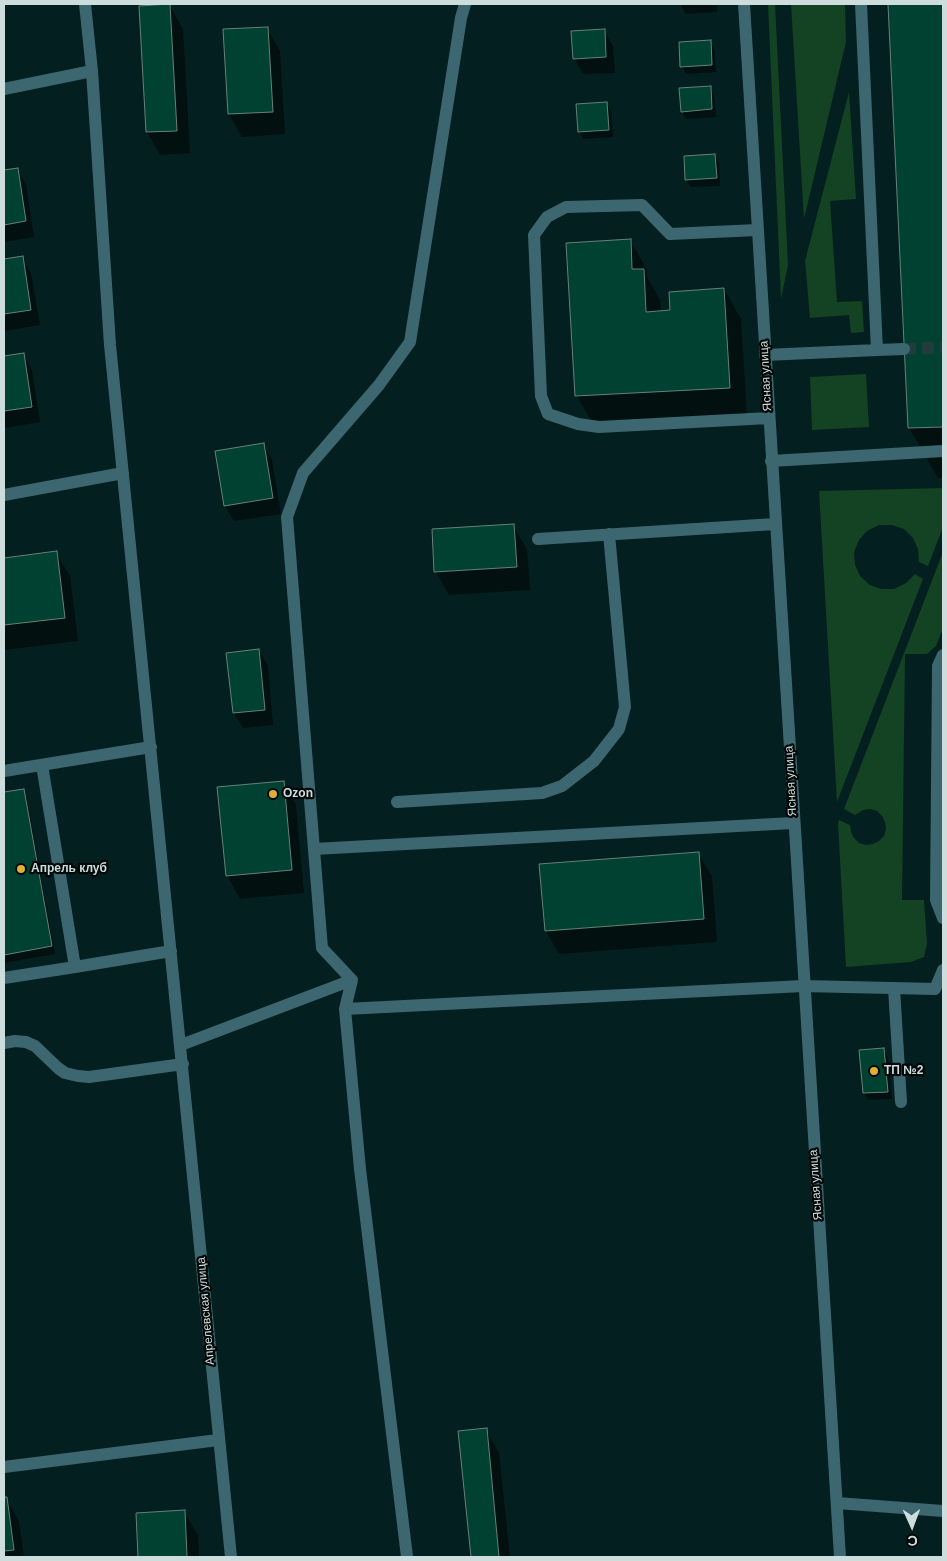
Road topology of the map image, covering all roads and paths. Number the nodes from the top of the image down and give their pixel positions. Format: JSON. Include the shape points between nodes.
{"nodes":[{"id":1,"x":85,"y":4,"type":"edge"},
{"id":2,"x":465,"y":4,"type":"edge"},
{"id":3,"x":744,"y":4,"type":"edge"},
{"id":4,"x":861,"y":4,"type":"edge"},
{"id":5,"x":92,"y":71,"type":"junction"},
{"id":6,"x":4,"y":89,"type":"edge"},
{"id":7,"x":757,"y":230,"type":"junction"},
{"id":8,"x":904,"y":349,"type":"tunnel mouth"},
{"id":9,"x":877,"y":350,"type":"junction"},
{"id":10,"x":765,"y":354,"type":"junction"},
{"id":11,"x":769,"y":418,"type":"junction"},
{"id":12,"x":943,"y":451,"type":"edge"},
{"id":13,"x":771,"y":461,"type":"junction"},
{"id":14,"x":123,"y":473,"type":"junction"},
{"id":15,"x":4,"y":495,"type":"edge"},
{"id":16,"x":776,"y":524,"type":"junction"},
{"id":17,"x":609,"y":534,"type":"junction"},
{"id":18,"x":538,"y":539,"type":"dead end"},
{"id":19,"x":943,"y":655,"type":"edge"},
{"id":20,"x":151,"y":747,"type":"junction"},
{"id":21,"x":42,"y":765,"type":"junction"},
{"id":22,"x":4,"y":771,"type":"edge"},
{"id":23,"x":397,"y":802,"type":"dead end"},
{"id":24,"x":793,"y":823,"type":"junction"},
{"id":25,"x":314,"y":850,"type":"junction"},
{"id":26,"x":943,"y":918,"type":"edge"},
{"id":27,"x":171,"y":951,"type":"junction"},
{"id":28,"x":74,"y":967,"type":"junction"},
{"id":29,"x":943,"y":970,"type":"edge"},
{"id":30,"x":4,"y":978,"type":"edge"},
{"id":31,"x":352,"y":980,"type":"junction"},
{"id":32,"x":803,"y":986,"type":"junction"},
{"id":33,"x":894,"y":988,"type":"junction"},
{"id":34,"x":939,"y":990,"type":"edge"},
{"id":35,"x":345,"y":1009,"type":"junction"},
{"id":36,"x":4,"y":1043,"type":"edge"},
{"id":37,"x":181,"y":1045,"type":"junction"},
{"id":38,"x":183,"y":1064,"type":"junction"},
{"id":39,"x":901,"y":1102,"type":"dead end"},
{"id":40,"x":218,"y":1440,"type":"junction"},
{"id":41,"x":4,"y":1467,"type":"edge"},
{"id":42,"x":836,"y":1503,"type":"junction"},
{"id":43,"x":943,"y":1511,"type":"edge"},
{"id":44,"x":231,"y":1557,"type":"edge"},
{"id":45,"x":407,"y":1557,"type":"edge"},
{"id":46,"x":840,"y":1557,"type":"edge"}],
"edges":[{"from":1,"to":5,"type":"street","name":"Апрелевская улица"},
{"from":2,"to":25,"type":"street","via":[[410,342],[380,385],[303,473],[287,517]]},
{"from":3,"to":7,"type":"street","name":"Ясная улица"},
{"from":4,"to":9,"type":"street"},
{"from":5,"to":6,"type":"street"},
{"from":5,"to":14,"type":"street","name":"Апрелевская улица","via":[[110,345]]},
{"from":7,"to":10,"type":"street","name":"Ясная улица"},
{"from":7,"to":11,"type":"street","via":[[670,234],[642,205],[566,208],[547,217],[534,235],[541,396],[548,414],[600,427]]},
{"from":8,"to":9,"type":"street"},
{"from":9,"to":10,"type":"street"},
{"from":10,"to":11,"type":"street","name":"Ясная улица"},
{"from":11,"to":13,"type":"street","name":"Ясная улица"},
{"from":12,"to":13,"type":"street"},
{"from":13,"to":16,"type":"street","name":"Ясная улица"},
{"from":14,"to":15,"type":"street"},
{"from":14,"to":20,"type":"street","name":"Апрелевская улица"},
{"from":16,"to":17,"type":"street"},
{"from":16,"to":24,"type":"street","name":"Ясная улица"},
{"from":17,"to":18,"type":"street"},
{"from":17,"to":23,"type":"street","via":[[625,707],[619,729],[594,761],[562,786],[542,793]]},
{"from":19,"to":26,"type":"street","via":[[938,666],[936,900]]},
{"from":20,"to":21,"type":"street"},
{"from":20,"to":27,"type":"street","name":"Апрелевская улица"},
{"from":21,"to":22,"type":"street"},
{"from":21,"to":28,"type":"street"},
{"from":24,"to":25,"type":"street"},
{"from":24,"to":32,"type":"street","name":"Ясная улица"},
{"from":25,"to":31,"type":"street","via":[[322,948]]},
{"from":27,"to":28,"type":"street"},
{"from":27,"to":37,"type":"street","name":"Апрелевская улица"},
{"from":28,"to":30,"type":"street"},
{"from":29,"to":34,"type":"street"},
{"from":31,"to":35,"type":"street"},
{"from":31,"to":37,"type":"street"},
{"from":32,"to":33,"type":"street"},
{"from":32,"to":35,"type":"street"},
{"from":32,"to":42,"type":"street","name":"Ясная улица"},
{"from":33,"to":34,"type":"street"},
{"from":33,"to":39,"type":"street"},
{"from":35,"to":45,"type":"street","via":[[360,1169]]},
{"from":36,"to":38,"type":"street","via":[[26,1042],[35,1046],[65,1073],[78,1076]]},
{"from":37,"to":38,"type":"street","name":"Апрелевская улица"},
{"from":38,"to":40,"type":"street","name":"Апрелевская улица"},
{"from":40,"to":41,"type":"street"},
{"from":40,"to":44,"type":"street","name":"Апрелевская улица"},
{"from":42,"to":43,"type":"street"},
{"from":42,"to":46,"type":"street","name":"Ясная улица"}]}
